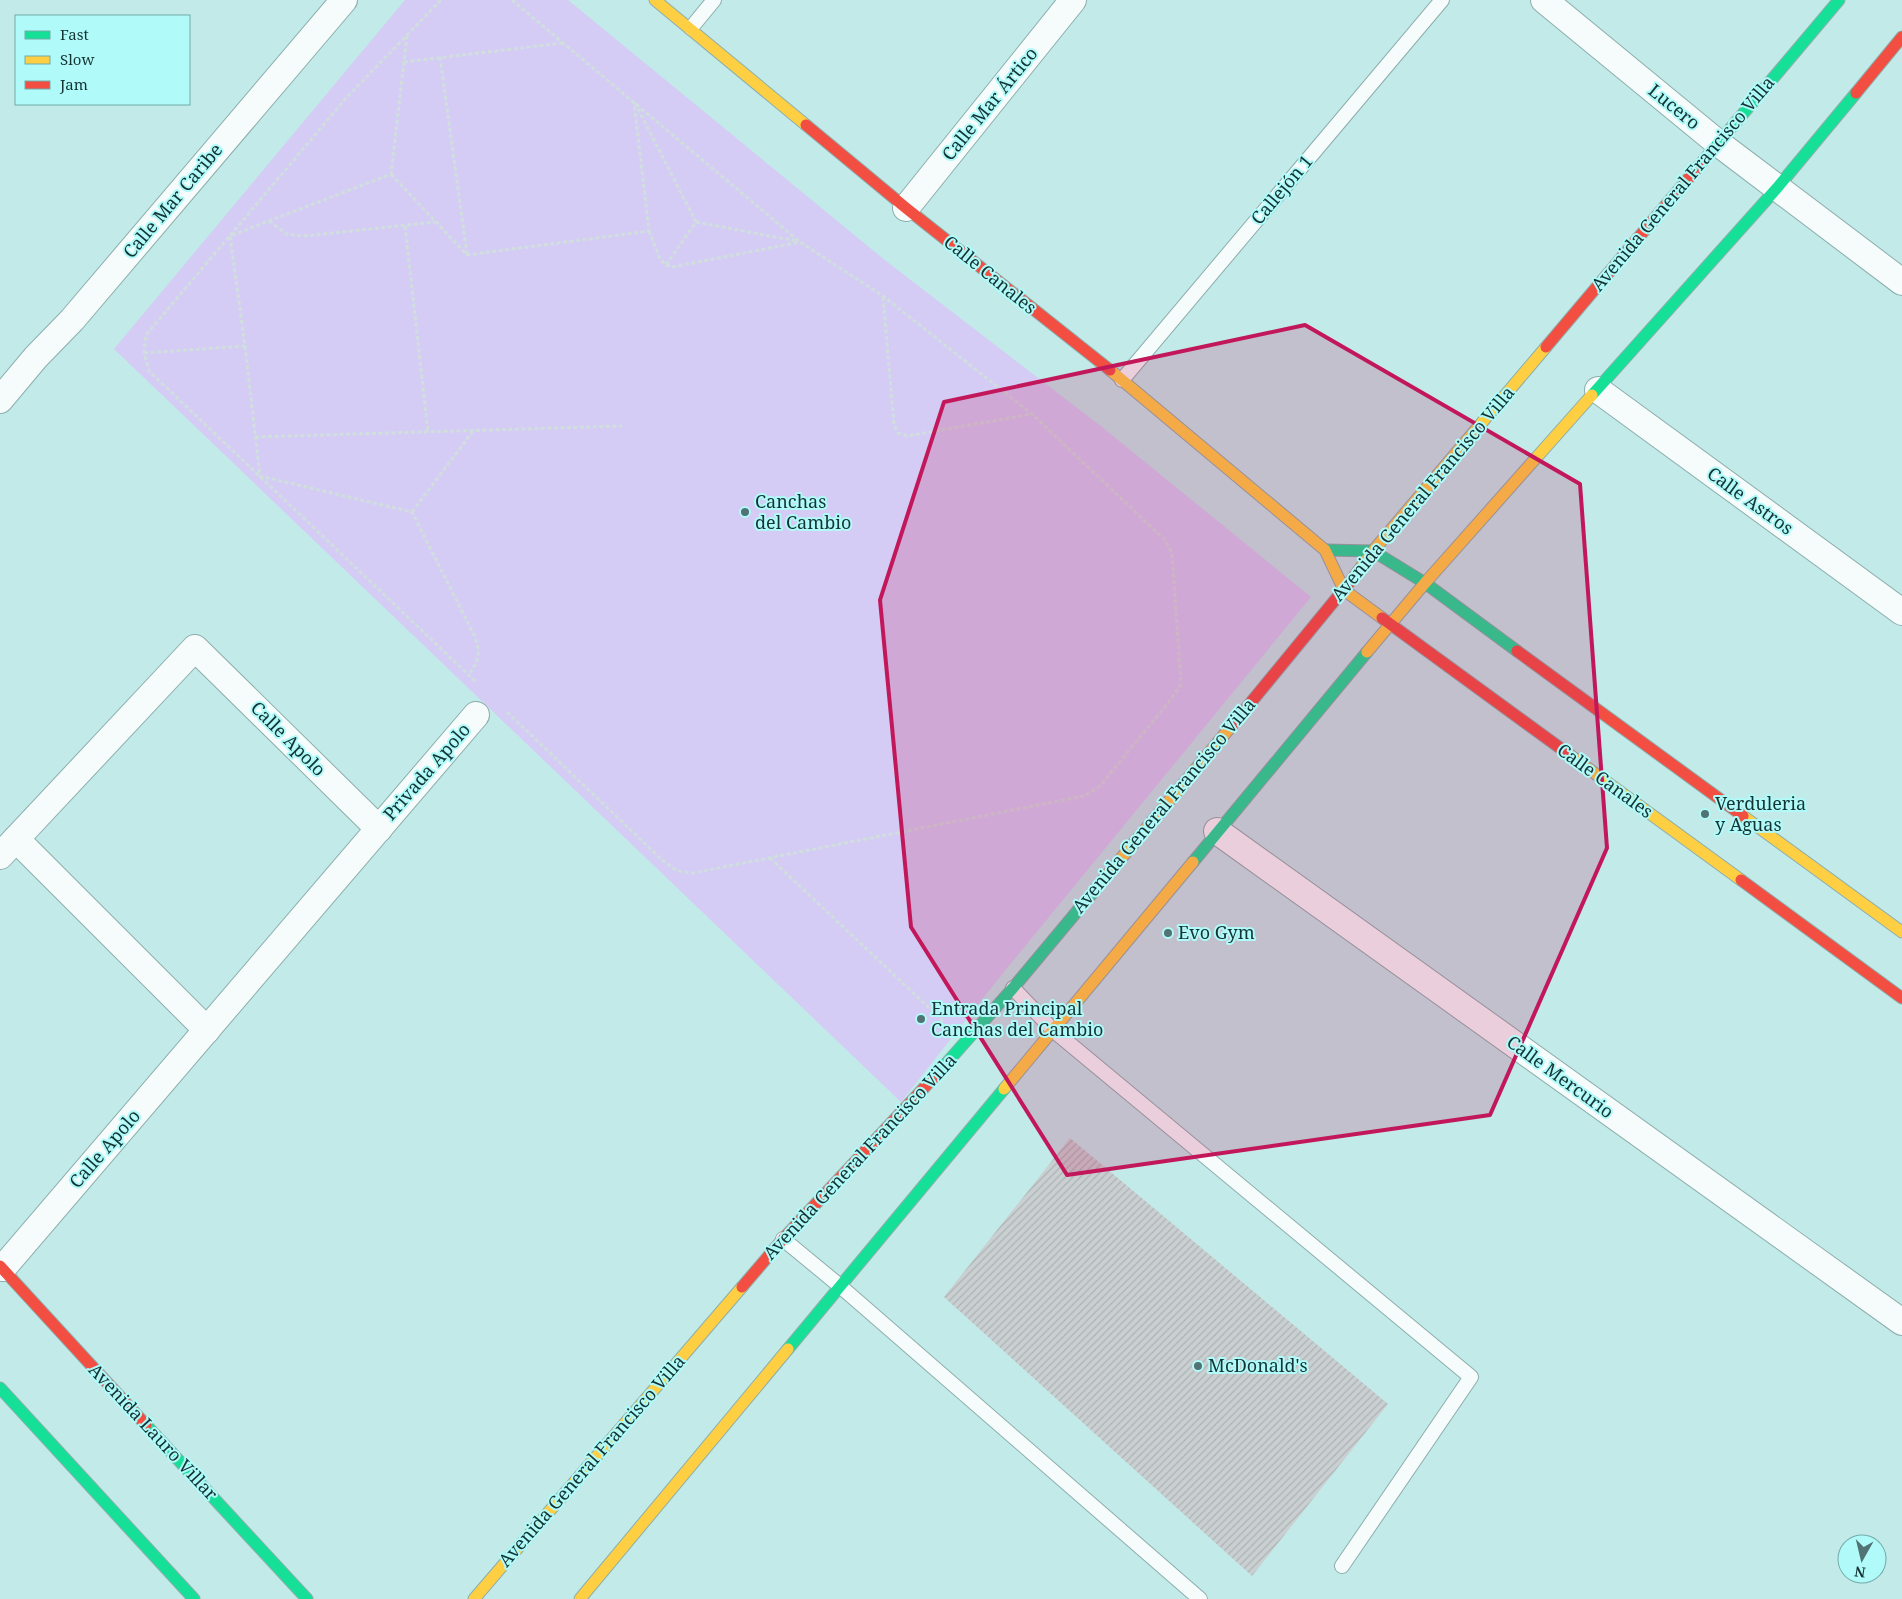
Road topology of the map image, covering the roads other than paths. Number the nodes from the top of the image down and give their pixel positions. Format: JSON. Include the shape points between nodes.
{"nodes":[{"id":1,"x":344,"y":0,"type":"edge"},
{"id":2,"x":655,"y":0,"type":"edge"},
{"id":3,"x":714,"y":0,"type":"edge"},
{"id":4,"x":1074,"y":0,"type":"edge"},
{"id":5,"x":1442,"y":0,"type":"edge"},
{"id":6,"x":1544,"y":0,"type":"edge"},
{"id":7,"x":1839,"y":0,"type":"edge"},
{"id":8,"x":691,"y":28,"type":"junction"},
{"id":9,"x":1902,"y":36,"type":"edge"},
{"id":10,"x":1718,"y":143,"type":"junction"},
{"id":11,"x":1777,"y":188,"type":"junction"},
{"id":12,"x":906,"y":208,"type":"junction"},
{"id":13,"x":1902,"y":282,"type":"edge"},
{"id":14,"x":1122,"y":380,"type":"junction"},
{"id":15,"x":1598,"y":390,"type":"junction"},
{"id":16,"x":0,"y":400,"type":"edge"},
{"id":17,"x":1325,"y":550,"type":"junction"},
{"id":18,"x":1373,"y":551,"type":"junction"},
{"id":19,"x":1425,"y":583,"type":"junction"},
{"id":20,"x":1344,"y":590,"type":"junction"},
{"id":21,"x":1902,"y":612,"type":"edge"},
{"id":22,"x":1390,"y":624,"type":"junction"},
{"id":23,"x":476,"y":716,"type":"dead end"},
{"id":24,"x":379,"y":829,"type":"junction"},
{"id":25,"x":1217,"y":831,"type":"junction"},
{"id":26,"x":8,"y":847,"type":"edge"},
{"id":27,"x":1902,"y":932,"type":"edge"},
{"id":28,"x":1013,"y":988,"type":"junction"},
{"id":29,"x":1902,"y":998,"type":"edge"},
{"id":30,"x":207,"y":1030,"type":"junction"},
{"id":31,"x":1053,"y":1030,"type":"junction"},
{"id":32,"x":783,"y":1239,"type":"junction"},
{"id":33,"x":1,"y":1267,"type":"edge"},
{"id":34,"x":840,"y":1286,"type":"junction"},
{"id":35,"x":1902,"y":1322,"type":"edge"},
{"id":36,"x":0,"y":1388,"type":"edge"},
{"id":37,"x":1342,"y":1566,"type":"dead end"},
{"id":38,"x":194,"y":1599,"type":"edge"},
{"id":39,"x":307,"y":1599,"type":"edge"},
{"id":40,"x":474,"y":1599,"type":"edge"},
{"id":41,"x":580,"y":1599,"type":"edge"},
{"id":42,"x":1200,"y":1599,"type":"edge"}],
"edges":[{"from":1,"to":16,"type":"street","name":"Calle Mar Caribe"},
{"from":2,"to":8,"type":"main road","name":"Calle Canales"},
{"from":3,"to":8,"type":"lane"},
{"from":4,"to":12,"type":"street","name":"Calle Mar Ártico"},
{"from":5,"to":14,"type":"lane","name":"Callejón 1"},
{"from":6,"to":10,"type":"street","name":"Lucero"},
{"from":7,"to":10,"type":"main road","name":"Avenida General Francisco Villa"},
{"from":8,"to":12,"type":"main road","name":"Calle Canales"},
{"from":9,"to":11,"type":"main road"},
{"from":10,"to":11,"type":"street","name":"Lucero"},
{"from":10,"to":18,"type":"main road","name":"Avenida General Francisco Villa"},
{"from":11,"to":13,"type":"street","name":"Lucero"},
{"from":11,"to":15,"type":"main road"},
{"from":12,"to":14,"type":"main road","name":"Calle Canales"},
{"from":14,"to":17,"type":"main road","name":"Calle Canales"},
{"from":15,"to":19,"type":"main road"},
{"from":15,"to":21,"type":"street","name":"Calle Astros"},
{"from":17,"to":18,"type":"main road"},
{"from":17,"to":20,"type":"main road","name":"Calle Canales"},
{"from":18,"to":19,"type":"main road"},
{"from":18,"to":20,"type":"main road","name":"Avenida General Francisco Villa"},
{"from":19,"to":22,"type":"main road"},
{"from":19,"to":27,"type":"main road"},
{"from":20,"to":22,"type":"main road","name":"Calle Canales"},
{"from":20,"to":28,"type":"main road","name":"Avenida General Francisco Villa"},
{"from":22,"to":25,"type":"main road"},
{"from":22,"to":29,"type":"main road","name":"Calle Canales"},
{"from":23,"to":24,"type":"street","name":"Privada Apolo"},
{"from":24,"to":26,"type":"street","name":"Calle Apolo","via":[[195,648]]},
{"from":24,"to":30,"type":"street","name":"Calle Apolo"},
{"from":25,"to":31,"type":"main road"},
{"from":25,"to":35,"type":"street","name":"Calle Mercurio"},
{"from":26,"to":30,"type":"street","name":"Calle Apolo"},
{"from":28,"to":31,"type":"lane"},
{"from":28,"to":32,"type":"main road","name":"Avenida General Francisco Villa"},
{"from":30,"to":33,"type":"street","name":"Calle Apolo"},
{"from":31,"to":34,"type":"main road"},
{"from":31,"to":37,"type":"lane","via":[[1471,1377]]},
{"from":32,"to":34,"type":"lane"},
{"from":32,"to":40,"type":"main road","name":"Avenida General Francisco Villa"},
{"from":33,"to":39,"type":"main road","name":"Avenida Lauro Villar"},
{"from":34,"to":41,"type":"main road"},
{"from":34,"to":42,"type":"lane"},
{"from":36,"to":38,"type":"main road"}]}
